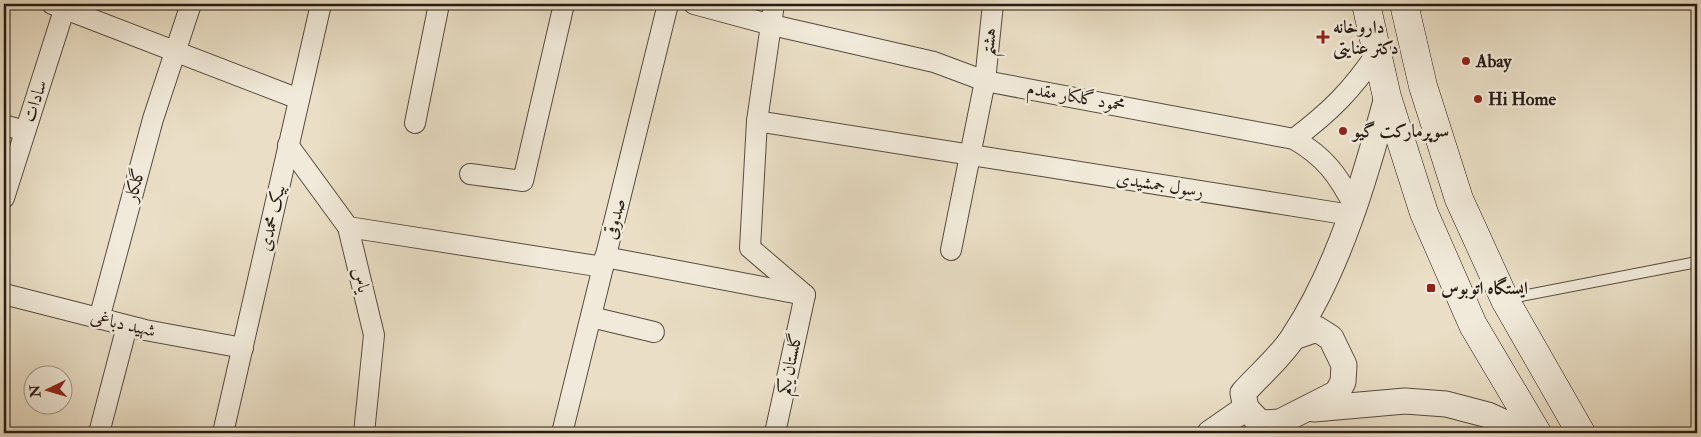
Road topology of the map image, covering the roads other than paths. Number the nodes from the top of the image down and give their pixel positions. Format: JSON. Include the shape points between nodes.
{"nodes":[{"id":1,"x":192,"y":4,"type":"edge"},
{"id":2,"x":321,"y":4,"type":"edge"},
{"id":3,"x":439,"y":4,"type":"edge"},
{"id":4,"x":564,"y":4,"type":"edge"},
{"id":5,"x":668,"y":4,"type":"edge"},
{"id":6,"x":694,"y":4,"type":"edge"},
{"id":7,"x":774,"y":4,"type":"edge"},
{"id":8,"x":993,"y":4,"type":"edge"},
{"id":9,"x":1366,"y":4,"type":"edge"},
{"id":10,"x":1404,"y":4,"type":"edge"},
{"id":11,"x":61,"y":5,"type":"edge"},
{"id":12,"x":772,"y":24,"type":"junction"},
{"id":13,"x":174,"y":51,"type":"junction"},
{"id":14,"x":1377,"y":53,"type":"junction"},
{"id":15,"x":985,"y":81,"type":"junction"},
{"id":16,"x":1387,"y":97,"type":"junction"},
{"id":17,"x":299,"y":99,"type":"junction"},
{"id":18,"x":757,"y":121,"type":"junction"},
{"id":19,"x":415,"y":123,"type":"dead end"},
{"id":20,"x":4,"y":125,"type":"edge"},
{"id":21,"x":25,"y":131,"type":"junction"},
{"id":22,"x":1294,"y":138,"type":"junction"},
{"id":23,"x":288,"y":145,"type":"junction"},
{"id":24,"x":970,"y":156,"type":"junction"},
{"id":25,"x":470,"y":174,"type":"dead end"},
{"id":26,"x":4,"y":198,"type":"edge"},
{"id":27,"x":1352,"y":211,"type":"junction"},
{"id":28,"x":348,"y":227,"type":"junction"},
{"id":29,"x":951,"y":250,"type":"dead end"},
{"id":30,"x":604,"y":262,"type":"junction"},
{"id":31,"x":1697,"y":262,"type":"edge"},
{"id":32,"x":4,"y":294,"type":"edge"},
{"id":33,"x":805,"y":295,"type":"junction"},
{"id":34,"x":1505,"y":300,"type":"junction"},
{"id":35,"x":591,"y":317,"type":"junction"},
{"id":36,"x":99,"y":319,"type":"junction"},
{"id":37,"x":127,"y":326,"type":"junction"},
{"id":38,"x":654,"y":332,"type":"dead end"},
{"id":39,"x":1294,"y":337,"type":"junction"},
{"id":40,"x":243,"y":348,"type":"junction"},
{"id":41,"x":1246,"y":408,"type":"junction"},
{"id":42,"x":1294,"y":419,"type":"edge"},
{"id":43,"x":99,"y":433,"type":"edge"},
{"id":44,"x":224,"y":433,"type":"edge"},
{"id":45,"x":364,"y":433,"type":"edge"},
{"id":46,"x":562,"y":433,"type":"edge"},
{"id":47,"x":775,"y":433,"type":"edge"},
{"id":48,"x":1210,"y":433,"type":"edge"},
{"id":49,"x":1526,"y":433,"type":"edge"},
{"id":50,"x":1537,"y":433,"type":"edge"},
{"id":51,"x":1581,"y":433,"type":"edge"}],
"edges":[{"from":1,"to":13,"type":"street","name":"گلکار"},
{"from":2,"to":17,"type":"street","name":"بیک محمدی"},
{"from":3,"to":19,"type":"street"},
{"from":4,"to":25,"type":"street","via":[[523,181]]},
{"from":5,"to":30,"type":"street","name":"صدوقی"},
{"from":6,"to":12,"type":"street","name":"محمود گلکار مقدم"},
{"from":7,"to":12,"type":"street"},
{"from":8,"to":15,"type":"street","name":"هشتم"},
{"from":9,"to":14,"type":"main road"},
{"from":10,"to":34,"type":"main road","via":[[1424,86],[1459,199]]},
{"from":11,"to":13,"type":"street"},
{"from":11,"to":21,"type":"street","name":"سادات"},
{"from":12,"to":15,"type":"street","name":"محمود گلکار مقدم","via":[[934,62]]},
{"from":12,"to":18,"type":"street"},
{"from":13,"to":17,"type":"street"},
{"from":13,"to":36,"type":"street","name":"گلکار"},
{"from":14,"to":16,"type":"main road"},
{"from":14,"to":22,"type":"street","via":[[1344,98]]},
{"from":15,"to":22,"type":"street","name":"محمود گلکار مقدم"},
{"from":15,"to":24,"type":"street","name":"هشتم"},
{"from":16,"to":27,"type":"street"},
{"from":16,"to":50,"type":"main road","via":[[1424,213],[1466,308]]},
{"from":17,"to":23,"type":"street","name":"بیک محمدی"},
{"from":18,"to":24,"type":"street","name":"رسول جمشیدی"},
{"from":18,"to":33,"type":"street","via":[[750,248]]},
{"from":20,"to":21,"type":"street"},
{"from":21,"to":26,"type":"street","name":"سادات"},
{"from":22,"to":27,"type":"street","name":"محمود گلکار مقدم","via":[[1327,162],[1342,182]]},
{"from":23,"to":28,"type":"street","name":"یاس"},
{"from":23,"to":40,"type":"street","name":"بیک محمدی"},
{"from":24,"to":27,"type":"street","name":"رسول جمشیدی"},
{"from":24,"to":29,"type":"street","name":"هشتم"},
{"from":27,"to":39,"type":"street","via":[[1340,248]]},
{"from":28,"to":30,"type":"street"},
{"from":28,"to":45,"type":"street","name":"یاس","via":[[374,335]]},
{"from":30,"to":33,"type":"street"},
{"from":30,"to":35,"type":"street","name":"صدوقی"},
{"from":31,"to":34,"type":"lane"},
{"from":32,"to":36,"type":"street","name":"شهید دباغی"},
{"from":33,"to":47,"type":"street","name":"گلستان یکم"},
{"from":34,"to":51,"type":"main road"},
{"from":35,"to":38,"type":"street"},
{"from":35,"to":46,"type":"street","name":"صدوقی"},
{"from":36,"to":37,"type":"street","name":"شهید دباغی"},
{"from":37,"to":40,"type":"street","name":"شهید دباغی"},
{"from":37,"to":43,"type":"street"},
{"from":39,"to":41,"type":"street","via":[[1243,393]]},
{"from":39,"to":42,"type":"street","via":[[1317,329],[1331,338],[1344,365],[1343,382],[1337,393]]},
{"from":40,"to":44,"type":"street","name":"بیک محمدی"},
{"from":41,"to":42,"type":"street","via":[[1260,423]]},
{"from":41,"to":48,"type":"street"},
{"from":42,"to":49,"type":"street","via":[[1404,400],[1446,404],[1488,415]]}]}
